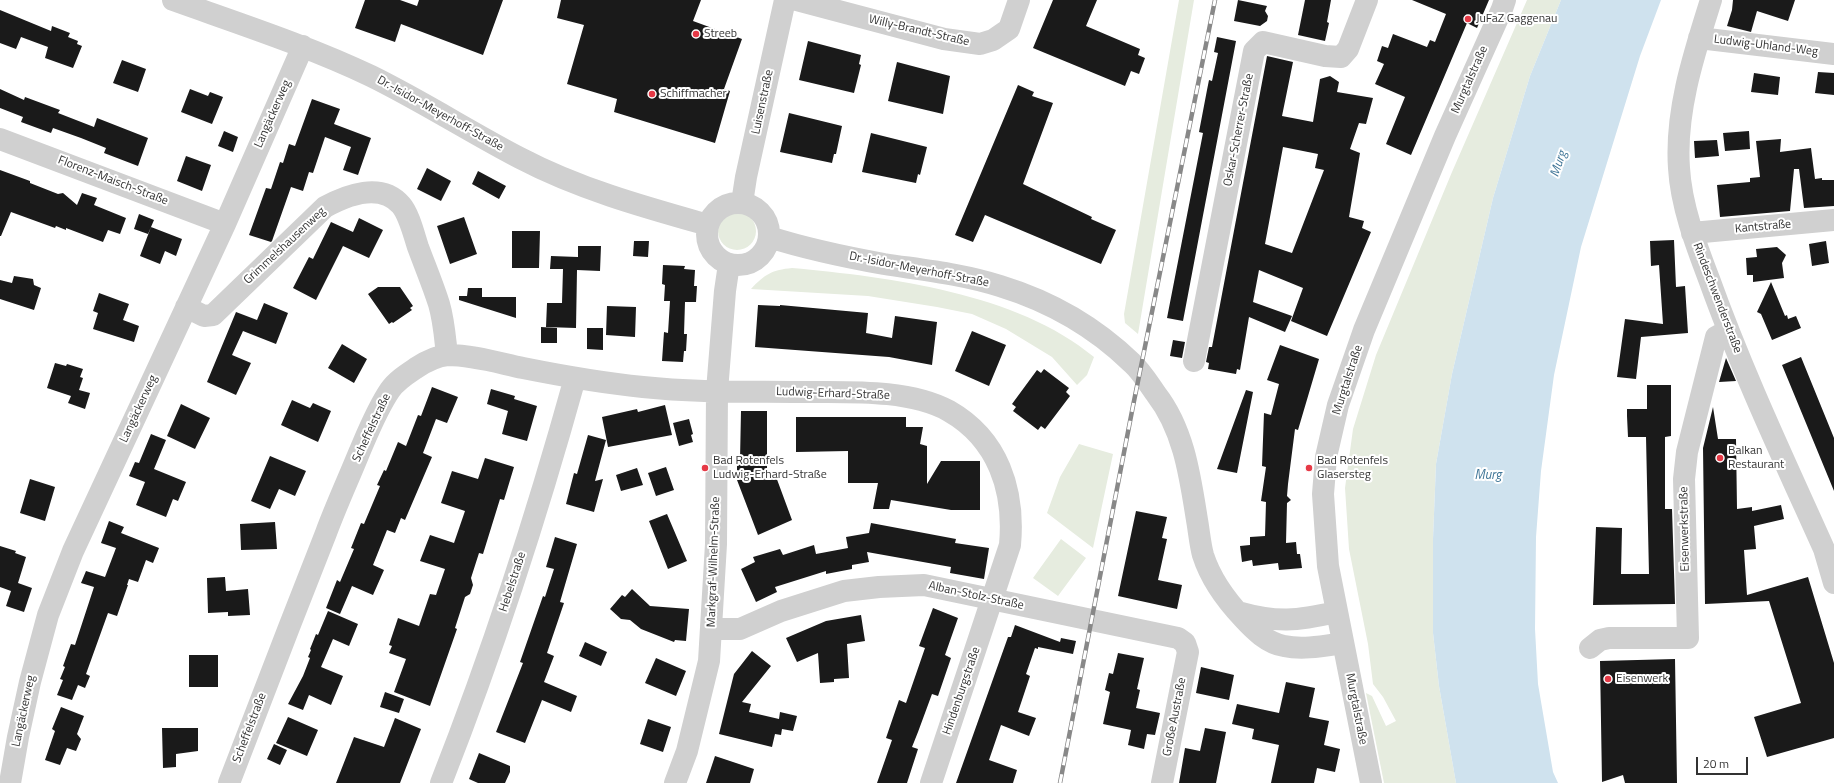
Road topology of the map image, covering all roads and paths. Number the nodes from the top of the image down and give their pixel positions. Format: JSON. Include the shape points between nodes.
{"nodes":[{"id":1,"x":173,"y":0,"type":"edge"},
{"id":2,"x":785,"y":0,"type":"edge"},
{"id":3,"x":797,"y":0,"type":"edge"},
{"id":4,"x":1019,"y":0,"type":"edge"},
{"id":5,"x":1367,"y":0,"type":"edge"},
{"id":6,"x":1505,"y":0,"type":"edge"},
{"id":7,"x":1711,"y":0,"type":"edge"},
{"id":8,"x":1699,"y":38,"type":"junction"},
{"id":9,"x":303,"y":46,"type":"junction"},
{"id":10,"x":1834,"y":54,"type":"edge"},
{"id":11,"x":0,"y":139,"type":"edge"},
{"id":12,"x":742,"y":203,"type":"junction"},
{"id":13,"x":1834,"y":220,"type":"edge"},
{"id":14,"x":225,"y":224,"type":"junction"},
{"id":15,"x":708,"y":225,"type":"junction"},
{"id":16,"x":1692,"y":233,"type":"junction"},
{"id":17,"x":769,"y":237,"type":"junction"},
{"id":18,"x":729,"y":264,"type":"junction"},
{"id":19,"x":186,"y":307,"type":"junction"},
{"id":20,"x":1727,"y":331,"type":"junction"},
{"id":21,"x":446,"y":355,"type":"junction"},
{"id":22,"x":1194,"y":361,"type":"dead end"},
{"id":23,"x":575,"y":378,"type":"junction"},
{"id":24,"x":717,"y":391,"type":"junction"},
{"id":25,"x":1829,"y":548,"type":"edge"},
{"id":26,"x":1834,"y":583,"type":"edge"},
{"id":27,"x":993,"y":600,"type":"junction"},
{"id":28,"x":1238,"y":612,"type":"junction"},
{"id":29,"x":1336,"y":612,"type":"junction"},
{"id":30,"x":712,"y":629,"type":"junction"},
{"id":31,"x":1343,"y":643,"type":"junction"},
{"id":32,"x":1590,"y":648,"type":"dead end"},
{"id":33,"x":1188,"y":652,"type":"joint"},
{"id":34,"x":10,"y":783,"type":"edge"},
{"id":35,"x":230,"y":783,"type":"edge"},
{"id":36,"x":441,"y":783,"type":"edge"},
{"id":37,"x":675,"y":783,"type":"edge"},
{"id":38,"x":931,"y":783,"type":"edge"},
{"id":39,"x":1162,"y":783,"type":"edge"},
{"id":40,"x":1371,"y":783,"type":"edge"}],
"edges":[{"from":1,"to":9,"type":"street","name":"Dr.-Isidor-Meyerhoff-Straße"},
{"from":2,"to":12,"type":"street","name":"Luisenstraße"},
{"from":3,"to":4,"type":"street","name":"Willy-Brandt-Straße","via":[[944,39],[980,44],[993,40],[1009,29]]},
{"from":5,"to":22,"type":"street","name":"Oskar-Scherrer-Straße","via":[[1348,49],[1341,57],[1325,56],[1263,42],[1254,51]]},
{"from":6,"to":29,"type":"street","name":"Murgtalstraße","via":[[1364,330],[1336,412],[1326,457],[1323,494],[1328,566]]},
{"from":7,"to":8,"type":"street","name":"Rindeschwenderstraße"},
{"from":8,"to":10,"type":"street","name":"Ludwig-Uhland-Weg"},
{"from":8,"to":16,"type":"street","name":"Rindeschwenderstraße","via":[[1681,111],[1678,167]]},
{"from":9,"to":14,"type":"street","name":"Langäckerweg"},
{"from":9,"to":15,"type":"street","name":"Dr.-Isidor-Meyerhoff-Straße","via":[[372,76],[521,158],[566,179],[630,203]]},
{"from":11,"to":14,"type":"street","name":"Florenz-Maisch-Straße"},
{"from":12,"to":15,"type":"street","via":[[721,208]]},
{"from":12,"to":17,"type":"street","via":[[762,214],[769,229]]},
{"from":13,"to":16,"type":"street","name":"Kantstraße"},
{"from":14,"to":19,"type":"street","name":"Langäckerweg"},
{"from":15,"to":18,"type":"street","via":[[707,241],[710,249],[721,261]]},
{"from":16,"to":20,"type":"street","name":"Rindeschwenderstraße"},
{"from":17,"to":18,"type":"street","via":[[767,246],[755,260],[738,266]]},
{"from":17,"to":28,"type":"street","name":"Dr.-Isidor-Meyerhoff-Straße","via":[[807,249],[883,264],[948,273],[999,285],[1045,303],[1096,333],[1133,364],[1158,396],[1172,421],[1188,465],[1203,554],[1213,580]]},
{"from":18,"to":24,"type":"street","name":"Markgraf-Wilhelm-Straße","via":[[724,291]]},
{"from":19,"to":21,"type":"street","name":"Grimmelshausenweg","via":[[204,316],[214,315],[325,207],[361,192],[381,193],[401,205],[410,225],[439,305],[445,331]]},
{"from":19,"to":34,"type":"street","name":"Langäckerweg","via":[[73,552],[48,615],[27,696]]},
{"from":20,"to":25,"type":"street","name":"Rindeschwenderstraße"},
{"from":20,"to":32,"type":"street","name":"Eisenwerkstraße","via":[[1716,337],[1687,452],[1684,479],[1688,638],[1609,638],[1600,640]]},
{"from":21,"to":23,"type":"street","name":"Scheffelstraße"},
{"from":21,"to":35,"type":"street","name":"Scheffelstraße","via":[[418,366],[390,389],[369,430],[336,508]]},
{"from":23,"to":24,"type":"street","name":"Scheffelstraße","via":[[646,388]]},
{"from":23,"to":36,"type":"street","name":"Hebelstraße","via":[[548,477],[512,588],[463,729]]},
{"from":24,"to":27,"type":"street","name":"Ludwig-Erhard-Straße","via":[[850,392],[892,395],[928,402],[962,419],[981,436],[997,460],[1007,489],[1010,545]]},
{"from":24,"to":30,"type":"street","name":"Markgraf-Wilhelm-Straße","via":[[716,544]]},
{"from":25,"to":26,"type":"street","name":"Rindeschwenderstraße"},
{"from":27,"to":30,"type":"street","name":"Alban-Stolz-Straße","via":[[924,585],[879,587],[844,591],[781,611],[740,629]]},
{"from":27,"to":33,"type":"street","name":"Alban-Stolz-Straße","via":[[1178,638],[1185,643]]},
{"from":27,"to":38,"type":"street","name":"Hindenburgstraße"},
{"from":28,"to":29,"type":"street","via":[[1262,619],[1282,621]]},
{"from":28,"to":31,"type":"street","name":"Dr.-Isidor-Meyerhoff-Straße","via":[[1267,640],[1282,646],[1306,648]]},
{"from":29,"to":31,"type":"street","name":"Murgtalstraße"},
{"from":30,"to":37,"type":"street","name":"Markgraf-Wilhelm-Straße","via":[[709,661],[687,750]]},
{"from":31,"to":40,"type":"street","name":"Murgtalstraße"},
{"from":33,"to":39,"type":"street","name":"Große Austraße"}]}
